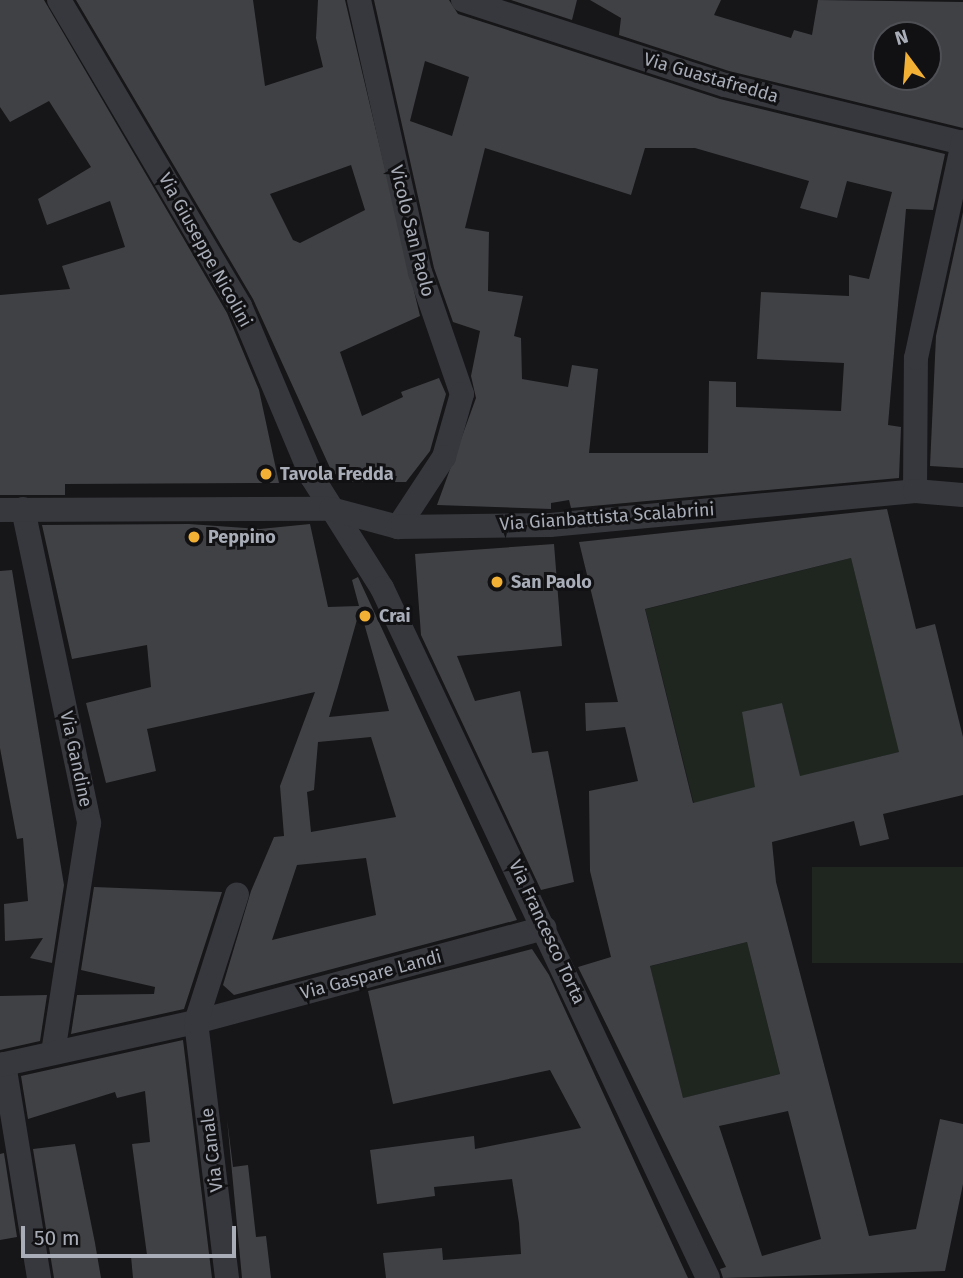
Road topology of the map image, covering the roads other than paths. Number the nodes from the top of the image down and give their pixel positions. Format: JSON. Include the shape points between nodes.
{"nodes":[{"id":1,"x":59,"y":0,"type":"edge"},
{"id":2,"x":359,"y":0,"type":"edge"},
{"id":3,"x":463,"y":0,"type":"edge"},
{"id":4,"x":963,"y":142,"type":"edge"},
{"id":5,"x":915,"y":491,"type":"junction"},
{"id":6,"x":963,"y":495,"type":"edge"},
{"id":7,"x":331,"y":509,"type":"junction"},
{"id":8,"x":11,"y":510,"type":"edge"},
{"id":9,"x":398,"y":527,"type":"junction"},
{"id":10,"x":382,"y":588,"type":"joint"},
{"id":11,"x":237,"y":894,"type":"dead end"},
{"id":12,"x":545,"y":928,"type":"junction"},
{"id":13,"x":197,"y":1022,"type":"junction"},
{"id":14,"x":53,"y":1052,"type":"junction"},
{"id":15,"x":2,"y":1064,"type":"edge"},
{"id":16,"x":39,"y":1278,"type":"edge"},
{"id":17,"x":227,"y":1278,"type":"edge"},
{"id":18,"x":708,"y":1278,"type":"edge"}],
"edges":[{"from":1,"to":7,"type":"street","name":"Via Giuseppe Nicolini","via":[[240,306]]},
{"from":2,"to":9,"type":"street","name":"Vicolo San Paolo","via":[[420,272],[462,394],[444,457]]},
{"from":3,"to":4,"type":"street","name":"Via Guastafredda","via":[[725,85]]},
{"from":4,"to":5,"type":"street","via":[[916,358]]},
{"from":5,"to":6,"type":"street","name":"Via Gianbattista Scalabrini"},
{"from":5,"to":9,"type":"street","name":"Via Gianbattista Scalabrini","via":[[550,525]]},
{"from":7,"to":8,"type":"street","name":"Via Gianbattista Scalabrini"},
{"from":7,"to":9,"type":"street","name":"Via Gianbattista Scalabrini"},
{"from":7,"to":10,"type":"street","name":"Via Giuseppe Nicolini"},
{"from":8,"to":14,"type":"street","name":"Via Gandine","via":[[89,823]]},
{"from":10,"to":12,"type":"street","name":"Via Francesco Torta"},
{"from":11,"to":13,"type":"street"},
{"from":12,"to":13,"type":"street","name":"Via Gaspare Landi"},
{"from":12,"to":18,"type":"street","name":"Via Francesco Torta"},
{"from":13,"to":14,"type":"street","name":"Via Gaspare Landi"},
{"from":13,"to":17,"type":"street","name":"Via Canale"},
{"from":14,"to":15,"type":"street","name":"Via Gaspare Landi"},
{"from":15,"to":16,"type":"street"}]}
